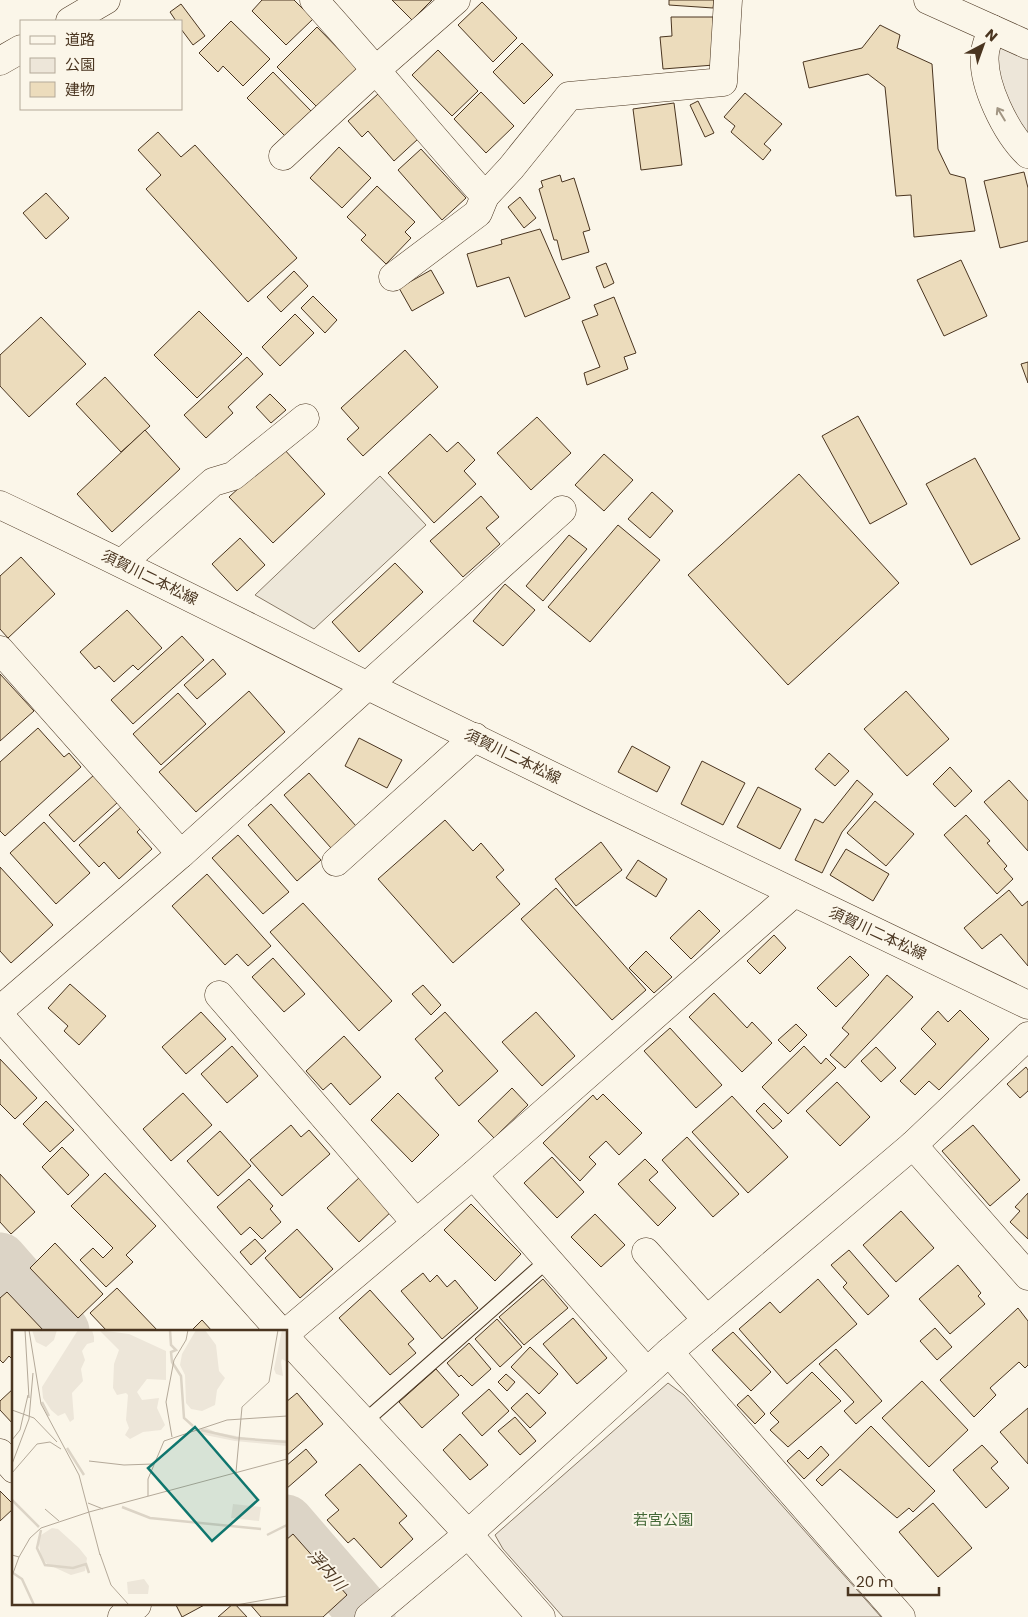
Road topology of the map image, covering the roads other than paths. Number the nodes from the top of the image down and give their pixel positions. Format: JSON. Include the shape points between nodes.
{"nodes":[{"id":1,"x":103,"y":0,"type":"edge"},
{"id":2,"x":314,"y":0,"type":"edge"},
{"id":3,"x":456,"y":0,"type":"edge"},
{"id":4,"x":728,"y":0,"type":"edge"},
{"id":5,"x":928,"y":0,"type":"edge"},
{"id":6,"x":72,"y":20,"type":"edge"},
{"id":7,"x":992,"y":29,"type":"junction"},
{"id":8,"x":1028,"y":45,"type":"edge"},
{"id":9,"x":20,"y":50,"type":"edge"},
{"id":10,"x":0,"y":61,"type":"edge"},
{"id":11,"x":376,"y":69,"type":"junction"},
{"id":12,"x":1028,"y":154,"type":"edge"},
{"id":13,"x":283,"y":156,"type":"dead end"},
{"id":14,"x":485,"y":196,"type":"junction"},
{"id":15,"x":392,"y":278,"type":"dead end"},
{"id":16,"x":306,"y":418,"type":"dead end"},
{"id":17,"x":0,"y":506,"type":"edge"},
{"id":18,"x":562,"y":510,"type":"dead end"},
{"id":19,"x":122,"y":563,"type":"junction"},
{"id":20,"x":0,"y":650,"type":"edge"},
{"id":21,"x":367,"y":686,"type":"junction"},
{"id":22,"x":475,"y":738,"type":"junction"},
{"id":23,"x":181,"y":854,"type":"junction"},
{"id":24,"x":336,"y":862,"type":"dead end"},
{"id":25,"x":794,"y":894,"type":"junction"},
{"id":26,"x":220,"y":995,"type":"dead end"},
{"id":27,"x":1028,"y":1005,"type":"edge"},
{"id":28,"x":0,"y":1010,"type":"edge"},
{"id":29,"x":0,"y":1016,"type":"edge"},
{"id":30,"x":1028,"y":1036,"type":"edge"},
{"id":31,"x":913,"y":1145,"type":"junction"},
{"id":32,"x":473,"y":1175,"type":"junction"},
{"id":33,"x":416,"y":1223,"type":"junction"},
{"id":34,"x":646,"y":1252,"type":"dead end"},
{"id":35,"x":548,"y":1260,"type":"junction"},
{"id":36,"x":1028,"y":1276,"type":"edge"},
{"id":37,"x":707,"y":1320,"type":"junction"},
{"id":38,"x":279,"y":1330,"type":"edge"},
{"id":39,"x":288,"y":1332,"type":"edge"},
{"id":40,"x":288,"y":1340,"type":"edge"},
{"id":41,"x":669,"y":1352,"type":"junction"},
{"id":42,"x":647,"y":1372,"type":"junction"},
{"id":43,"x":364,"y":1422,"type":"junction"},
{"id":44,"x":0,"y":1453,"type":"edge"},
{"id":45,"x":12,"y":1467,"type":"edge"},
{"id":46,"x":468,"y":1534,"type":"junction"},
{"id":47,"x":369,"y":1617,"type":"edge"},
{"id":48,"x":541,"y":1617,"type":"edge"},
{"id":49,"x":901,"y":1617,"type":"edge"}],
"edges":[{"from":1,"to":6,"type":"street"},
{"from":2,"to":11,"type":"street"},
{"from":3,"to":11,"type":"street"},
{"from":4,"to":14,"type":"street","via":[[723,82],[569,96]]},
{"from":5,"to":7,"type":"street"},
{"from":7,"to":8,"type":"street"},
{"from":12,"to":7,"type":"street","one_way":true,"via":[[1015,139],[990,90],[985,52]]},
{"from":9,"to":10,"type":"street"},
{"from":11,"to":13,"type":"street"},
{"from":11,"to":14,"type":"street"},
{"from":14,"to":15,"type":"street","via":[[478,213]]},
{"from":16,"to":19,"type":"street","via":[[233,476],[213,482]]},
{"from":17,"to":19,"type":"street","name":"須賀川二本松線"},
{"from":18,"to":21,"type":"street"},
{"from":19,"to":21,"type":"street","name":"須賀川二本松線"},
{"from":20,"to":23,"type":"street"},
{"from":21,"to":22,"type":"street","name":"須賀川二本松線"},
{"from":21,"to":23,"type":"street"},
{"from":22,"to":24,"type":"street"},
{"from":22,"to":25,"type":"street","name":"須賀川二本松線"},
{"from":23,"to":28,"type":"street"},
{"from":25,"to":27,"type":"street","name":"須賀川二本松線"},
{"from":25,"to":32,"type":"street"},
{"from":26,"to":33,"type":"street"},
{"from":29,"to":38,"type":"street"},
{"from":30,"to":31,"type":"street"},
{"from":31,"to":36,"type":"street"},
{"from":31,"to":37,"type":"street"},
{"from":32,"to":33,"type":"street"},
{"from":32,"to":35,"type":"street"},
{"from":33,"to":39,"type":"street"},
{"from":34,"to":37,"type":"street"},
{"from":35,"to":42,"type":"street"},
{"from":35,"to":43,"type":"lane"},
{"from":37,"to":41,"type":"street"},
{"from":40,"to":43,"type":"street"},
{"from":41,"to":42,"type":"street"},
{"from":41,"to":49,"type":"street"},
{"from":42,"to":46,"type":"street"},
{"from":43,"to":46,"type":"street"},
{"from":44,"to":45,"type":"street"},
{"from":46,"to":47,"type":"street"},
{"from":46,"to":48,"type":"street"}]}
